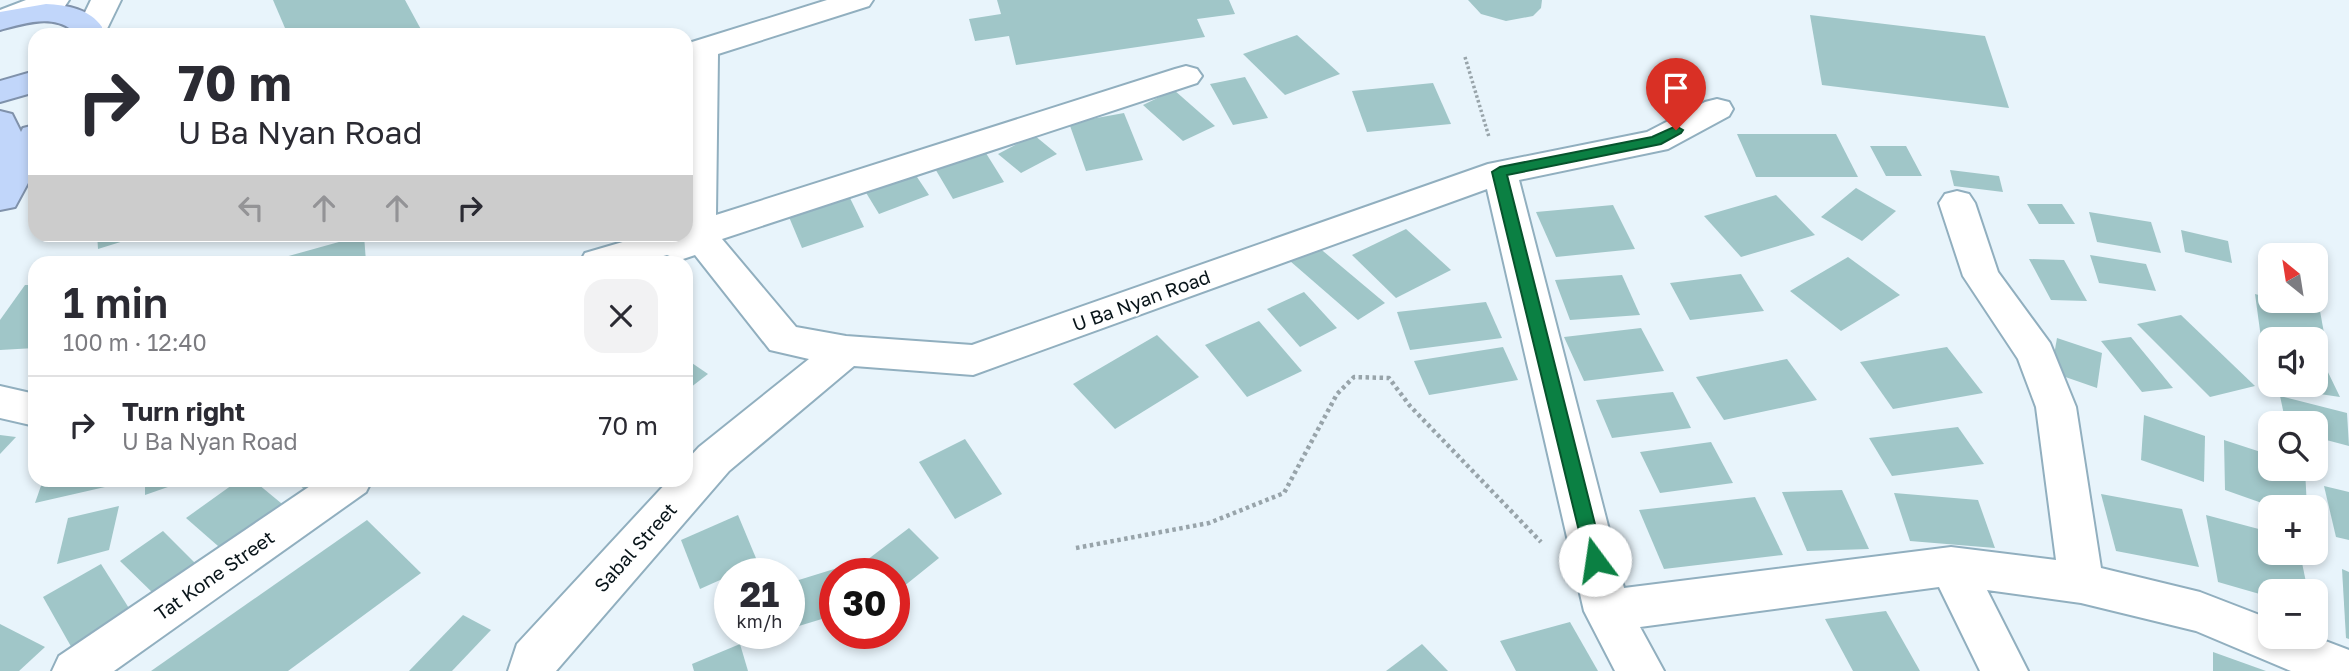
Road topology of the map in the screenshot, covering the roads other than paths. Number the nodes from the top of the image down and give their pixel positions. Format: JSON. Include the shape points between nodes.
{"nodes":[{"id":1,"x":54,"y":0,"type":"edge"},
{"id":2,"x":106,"y":0,"type":"edge"},
{"id":3,"x":858,"y":0,"type":"edge"},
{"id":4,"x":0,"y":21,"type":"edge"},
{"id":5,"x":87,"y":28,"type":"edge"},
{"id":6,"x":92,"y":28,"type":"edge"},
{"id":7,"x":1186,"y":76,"type":"dead end"},
{"id":8,"x":28,"y":83,"type":"edge"},
{"id":9,"x":0,"y":92,"type":"edge"},
{"id":10,"x":1717,"y":109,"type":"dead end"},
{"id":11,"x":0,"y":122,"type":"edge"},
{"id":12,"x":28,"y":150,"type":"edge"},
{"id":13,"x":1500,"y":172,"type":"junction"},
{"id":14,"x":1,"y":202,"type":"edge"},
{"id":15,"x":1957,"y":203,"type":"dead end"},
{"id":16,"x":698,"y":234,"type":"junction"},
{"id":17,"x":693,"y":235,"type":"edge"},
{"id":18,"x":693,"y":238,"type":"edge"},
{"id":19,"x":669,"y":242,"type":"edge"},
{"id":20,"x":687,"y":242,"type":"edge"},
{"id":21,"x":619,"y":256,"type":"edge"},
{"id":22,"x":667,"y":256,"type":"edge"},
{"id":23,"x":846,"y":351,"type":"junction"},
{"id":24,"x":0,"y":402,"type":"edge"},
{"id":25,"x":28,"y":408,"type":"edge"},
{"id":26,"x":693,"y":482,"type":"edge"},
{"id":27,"x":341,"y":487,"type":"edge"},
{"id":28,"x":689,"y":487,"type":"edge"},
{"id":29,"x":1951,"y":566,"type":"junction"},
{"id":30,"x":2081,"y":583,"type":"junction"},
{"id":31,"x":1607,"y":611,"type":"junction"},
{"id":32,"x":76,"y":671,"type":"edge"},
{"id":33,"x":531,"y":671,"type":"edge"},
{"id":34,"x":1640,"y":671,"type":"edge"},
{"id":35,"x":2004,"y":671,"type":"edge"},
{"id":36,"x":2345,"y":671,"type":"edge"}],
"edges":[{"from":1,"to":4,"type":"street"},
{"from":2,"to":6,"type":"street"},
{"from":3,"to":16,"type":"street","via":[[703,49]]},
{"from":4,"to":5,"type":"highway","via":[[61,13],[78,18]]},
{"from":7,"to":16,"type":"street"},
{"from":8,"to":9,"type":"highway"},
{"from":10,"to":13,"type":"street","name":"U Ba Nyan Road","via":[[1656,141]]},
{"from":11,"to":14,"type":"highway","via":[[7,140]]},
{"from":12,"to":14,"type":"highway"},
{"from":13,"to":23,"type":"street","name":"U Ba Nyan Road","via":[[973,360]]},
{"from":13,"to":31,"type":"street"},
{"from":15,"to":30,"type":"street","via":[[1980,276],[2036,354],[2056,408]]},
{"from":16,"to":17,"type":"street"},
{"from":16,"to":18,"type":"street"},
{"from":16,"to":23,"type":"street","name":"U Ba Nyan Road","via":[[784,340]]},
{"from":19,"to":21,"type":"street"},
{"from":20,"to":22,"type":"street"},
{"from":23,"to":26,"type":"street","name":"Sabal Street","via":[[714,459]]},
{"from":24,"to":25,"type":"street"},
{"from":27,"to":32,"type":"street","name":"Tat Kone Street"},
{"from":28,"to":33,"type":"street","name":"Sabal Street","via":[[534,659]]},
{"from":29,"to":30,"type":"street"},
{"from":29,"to":31,"type":"street"},
{"from":29,"to":35,"type":"street"},
{"from":30,"to":36,"type":"street","via":[[2200,612]]},
{"from":31,"to":34,"type":"street"}]}
